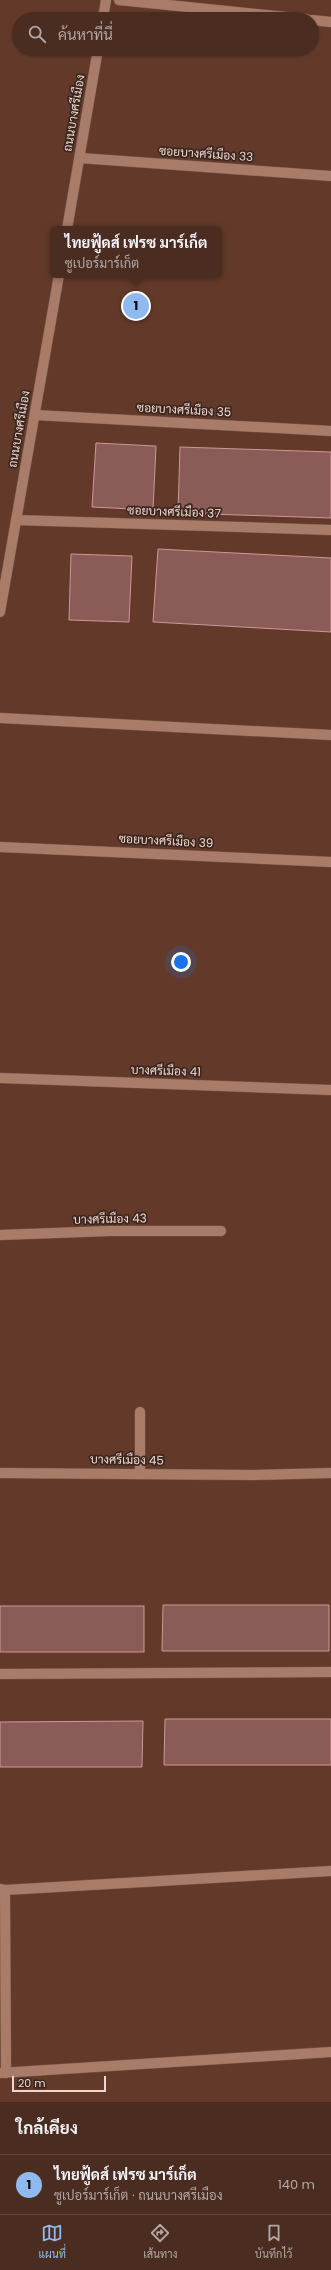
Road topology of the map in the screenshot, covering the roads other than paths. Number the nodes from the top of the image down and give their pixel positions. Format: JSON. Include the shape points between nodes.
{"nodes":[{"id":1,"x":106,"y":0,"type":"edge"},
{"id":2,"x":119,"y":0,"type":"edge"},
{"id":3,"x":104,"y":12,"type":"edge"},
{"id":4,"x":237,"y":12,"type":"edge"},
{"id":5,"x":319,"y":21,"type":"edge"},
{"id":6,"x":331,"y":22,"type":"edge"},
{"id":7,"x":97,"y":56,"type":"edge"},
{"id":8,"x":80,"y":158,"type":"junction"},
{"id":9,"x":331,"y":176,"type":"edge"},
{"id":10,"x":69,"y":226,"type":"edge"},
{"id":11,"x":59,"y":278,"type":"edge"},
{"id":12,"x":35,"y":415,"type":"junction"},
{"id":13,"x":331,"y":431,"type":"edge"},
{"id":14,"x":16,"y":520,"type":"junction"},
{"id":15,"x":331,"y":530,"type":"edge"},
{"id":16,"x":0,"y":612,"type":"edge"},
{"id":17,"x":0,"y":718,"type":"edge"},
{"id":18,"x":331,"y":735,"type":"edge"},
{"id":19,"x":0,"y":847,"type":"edge"},
{"id":20,"x":331,"y":862,"type":"edge"},
{"id":21,"x":0,"y":1078,"type":"edge"},
{"id":22,"x":331,"y":1090,"type":"edge"},
{"id":23,"x":221,"y":1231,"type":"dead end"},
{"id":24,"x":0,"y":1235,"type":"edge"},
{"id":25,"x":140,"y":1412,"type":"dead end"},
{"id":26,"x":0,"y":1472,"type":"edge"},
{"id":27,"x":331,"y":1473,"type":"edge"},
{"id":28,"x":140,"y":1474,"type":"junction"},
{"id":29,"x":331,"y":1672,"type":"edge"},
{"id":30,"x":0,"y":1674,"type":"edge"},
{"id":31,"x":331,"y":1871,"type":"edge"},
{"id":32,"x":2,"y":1889,"type":"edge"},
{"id":33,"x":331,"y":2052,"type":"edge"},
{"id":34,"x":3,"y":2073,"type":"edge"}],
"edges":[{"from":1,"to":3,"type":"street"},
{"from":2,"to":4,"type":"street"},
{"from":5,"to":6,"type":"street"},
{"from":7,"to":8,"type":"street","name":"ถนนบางศรีเมือง"},
{"from":8,"to":9,"type":"street","name":"ซอยบางศรีเมือง 33"},
{"from":8,"to":10,"type":"street","name":"ถนนบางศรีเมือง"},
{"from":11,"to":12,"type":"street","name":"ถนนบางศรีเมือง"},
{"from":12,"to":13,"type":"street","name":"ซอยบางศรีเมือง 35"},
{"from":12,"to":14,"type":"street","name":"ถนนบางศรีเมือง"},
{"from":14,"to":15,"type":"street","name":"ซอยบางศรีเมือง 37"},
{"from":14,"to":16,"type":"street","name":"ถนนบางศรีเมือง"},
{"from":17,"to":18,"type":"street"},
{"from":19,"to":20,"type":"street","name":"ซอยบางศรีเมือง 39"},
{"from":21,"to":22,"type":"street","name":"บางศรีเมือง 41"},
{"from":23,"to":24,"type":"street","name":"บางศรีเมือง 43","via":[[110,1230]]},
{"from":25,"to":28,"type":"street"},
{"from":26,"to":28,"type":"street","name":"บางศรีเมือง 45"},
{"from":27,"to":28,"type":"street","name":"บางศรีเมือง 45"},
{"from":29,"to":30,"type":"street"},
{"from":31,"to":32,"type":"street"},
{"from":32,"to":34,"type":"street"},
{"from":33,"to":34,"type":"street"}]}
